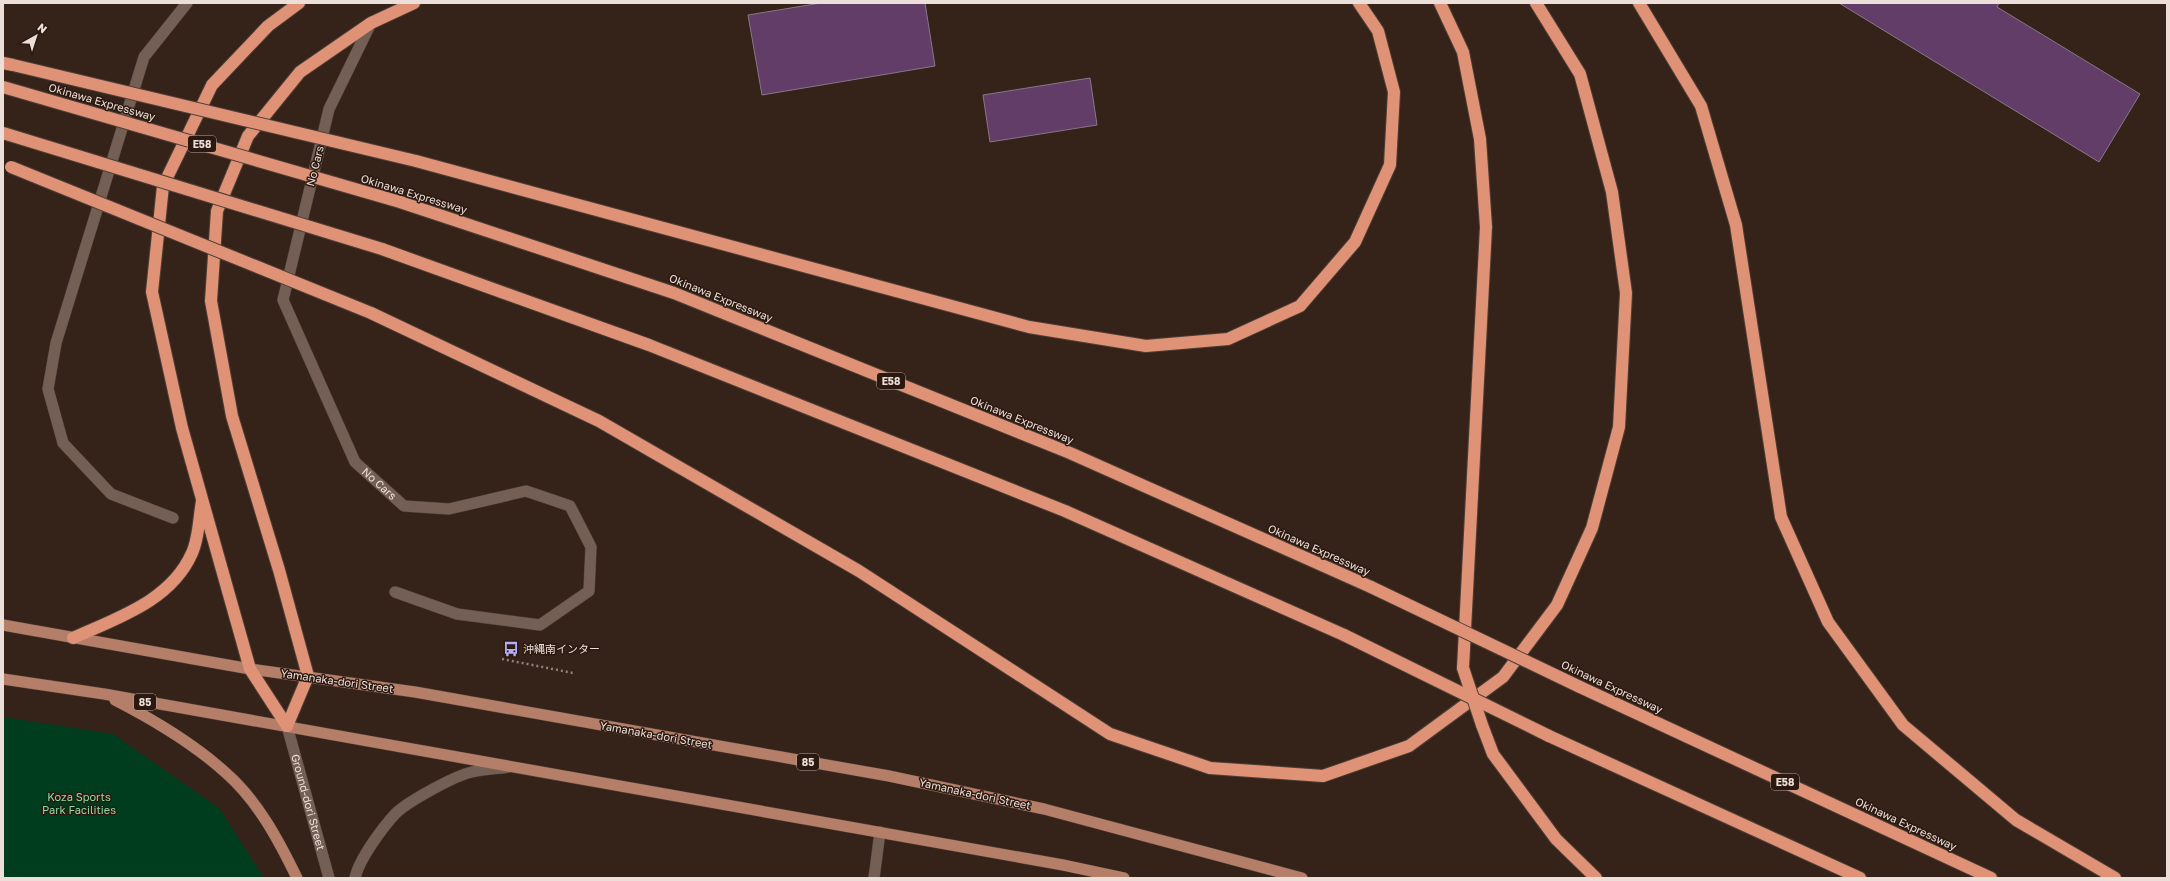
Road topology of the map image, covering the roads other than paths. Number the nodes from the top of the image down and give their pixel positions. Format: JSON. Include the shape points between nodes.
{"nodes":[{"id":1,"x":187,"y":3,"type":"edge"},
{"id":2,"x":299,"y":3,"type":"edge"},
{"id":3,"x":414,"y":3,"type":"edge"},
{"id":4,"x":1359,"y":3,"type":"edge"},
{"id":5,"x":1440,"y":3,"type":"edge"},
{"id":6,"x":1536,"y":3,"type":"edge"},
{"id":7,"x":1639,"y":3,"type":"edge"},
{"id":8,"x":370,"y":23,"type":"junction"},
{"id":9,"x":3,"y":63,"type":"edge"},
{"id":10,"x":3,"y":87,"type":"edge"},
{"id":11,"x":3,"y":133,"type":"edge"},
{"id":12,"x":3,"y":165,"type":"edge"},
{"id":13,"x":203,"y":499,"type":"junction"},
{"id":14,"x":173,"y":518,"type":"dead end"},
{"id":15,"x":395,"y":592,"type":"dead end"},
{"id":16,"x":3,"y":625,"type":"edge"},
{"id":17,"x":73,"y":638,"type":"junction"},
{"id":18,"x":250,"y":669,"type":"junction"},
{"id":19,"x":308,"y":676,"type":"junction"},
{"id":20,"x":3,"y":679,"type":"edge"},
{"id":21,"x":104,"y":694,"type":"junction"},
{"id":22,"x":287,"y":726,"type":"junction"},
{"id":23,"x":515,"y":767,"type":"junction"},
{"id":24,"x":880,"y":832,"type":"junction"},
{"id":25,"x":297,"y":878,"type":"edge"},
{"id":26,"x":329,"y":878,"type":"edge"},
{"id":27,"x":356,"y":878,"type":"edge"},
{"id":28,"x":874,"y":878,"type":"edge"},
{"id":29,"x":1124,"y":878,"type":"edge"},
{"id":30,"x":1302,"y":878,"type":"edge"},
{"id":31,"x":1596,"y":878,"type":"edge"},
{"id":32,"x":1860,"y":878,"type":"edge"},
{"id":33,"x":1991,"y":878,"type":"edge"},
{"id":34,"x":2115,"y":878,"type":"edge"}],
"edges":[{"from":1,"to":14,"type":"street","via":[[144,57],[56,343],[48,389],[62,443],[111,494]]},
{"from":2,"to":13,"type":"highway","via":[[268,26],[212,85],[162,186],[152,292],[182,428]]},
{"from":3,"to":8,"type":"highway"},
{"from":4,"to":9,"type":"highway","bridge":true,"via":[[1378,31],[1394,92],[1390,165],[1355,242],[1300,306],[1228,339],[1146,346],[1029,327],[416,162]]},
{"from":5,"to":31,"type":"highway","bridge":true,"via":[[1463,52],[1480,139],[1486,227],[1463,668],[1493,754],[1556,839]]},
{"from":6,"to":12,"type":"highway","bridge":true,"via":[[1580,74],[1612,192],[1626,292],[1619,427],[1592,528],[1557,605],[1503,677],[1409,746],[1323,776],[1210,768],[1110,734],[859,571],[599,421],[371,313]]},
{"from":7,"to":34,"type":"highway","via":[[1701,106],[1736,225],[1781,517],[1828,622],[1903,725],[2016,820]]},
{"from":8,"to":15,"type":"street","name":"No Cars","via":[[330,110],[283,300],[355,462],[404,506],[449,509],[526,491],[570,506],[591,547],[588,591],[540,625],[457,614]]},
{"from":8,"to":19,"type":"highway","via":[[300,72],[248,136],[217,211],[211,301],[232,416]]},
{"from":10,"to":33,"type":"highway","name":"Okinawa Expressway","number":"E58","bridge":true,"via":[[400,202],[674,293],[1070,453],[1371,587]]},
{"from":11,"to":32,"type":"highway","bridge":true,"via":[[382,249],[648,345],[1065,511],[1344,635],[1550,736]]},
{"from":13,"to":17,"type":"highway","via":[[192,552],[176,579],[147,604]]},
{"from":13,"to":18,"type":"highway"},
{"from":16,"to":17,"type":"main road","name":"Yamanaka-dori Street","number":"85"},
{"from":17,"to":18,"type":"main road","name":"Yamanaka-dori Street","number":"85"},
{"from":18,"to":19,"type":"main road","name":"Yamanaka-dori Street","number":"85"},
{"from":18,"to":22,"type":"highway"},
{"from":19,"to":22,"type":"highway"},
{"from":19,"to":30,"type":"main road","name":"Yamanaka-dori Street","number":"85","via":[[415,692],[889,776],[1044,809]]},
{"from":20,"to":21,"type":"main road","number":"85"},
{"from":21,"to":22,"type":"main road","number":"85"},
{"from":21,"to":25,"type":"main road","via":[[155,721],[227,773],[266,821]]},
{"from":22,"to":23,"type":"main road","number":"85"},
{"from":22,"to":26,"type":"street","name":"Ground-dori Street"},
{"from":23,"to":24,"type":"main road","number":"85"},
{"from":23,"to":27,"type":"street","via":[[471,772],[437,788],[397,813],[372,844],[357,871]]},
{"from":24,"to":28,"type":"street"},
{"from":24,"to":29,"type":"main road","number":"85"}]}
